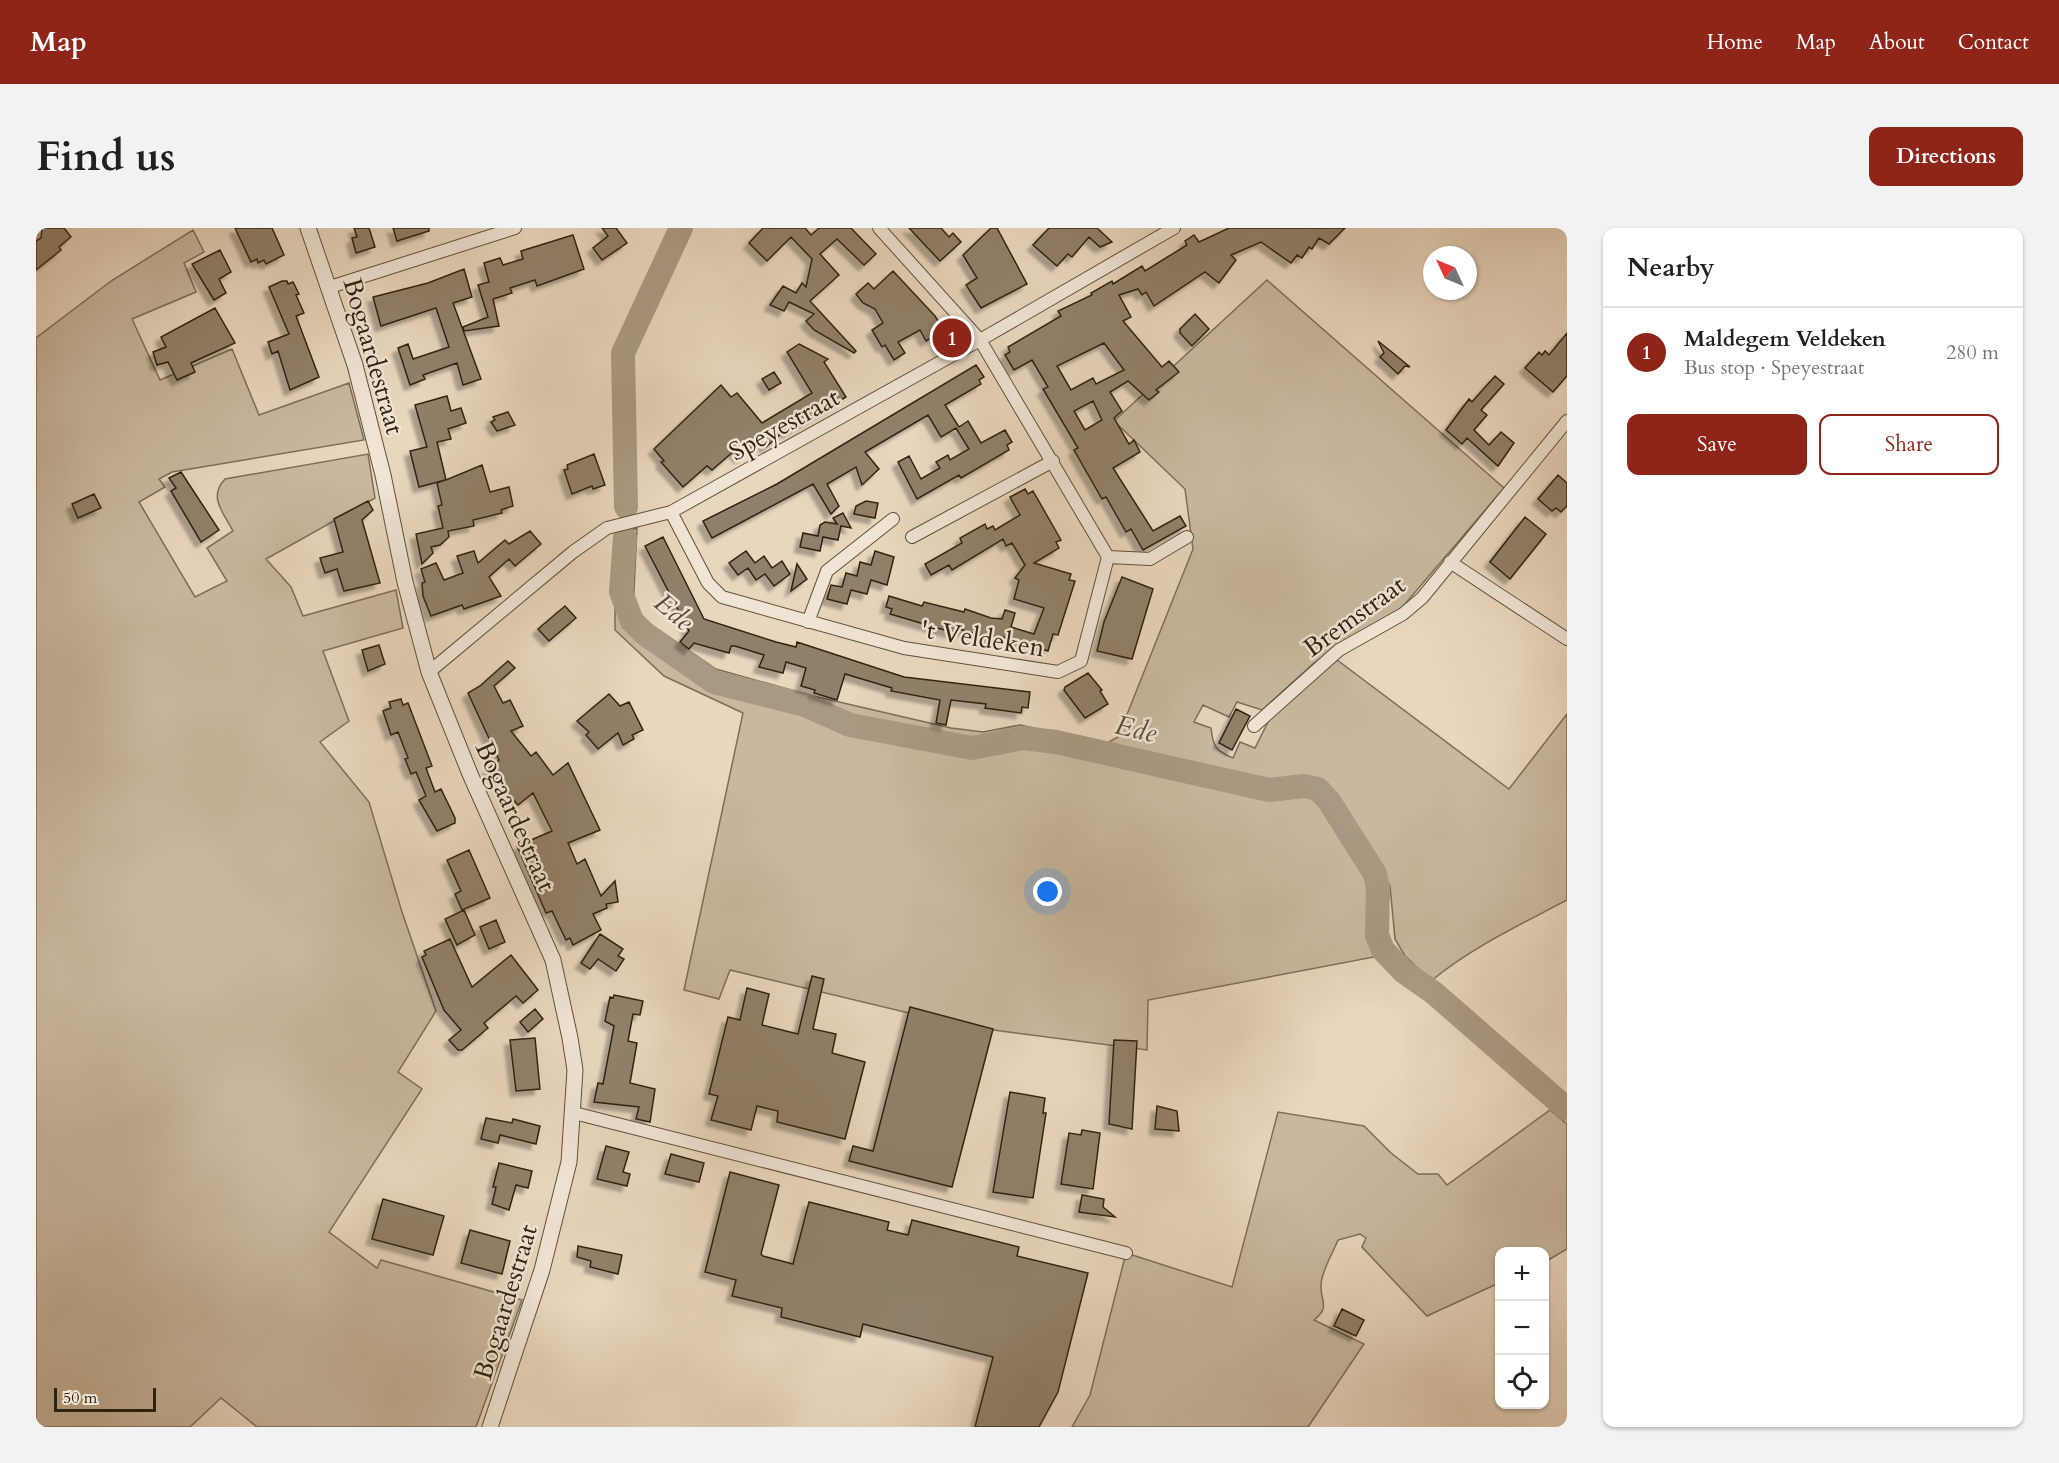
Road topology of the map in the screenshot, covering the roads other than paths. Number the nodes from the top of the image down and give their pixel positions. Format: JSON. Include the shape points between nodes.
{"nodes":[{"id":1,"x":308,"y":228,"type":"edge"},
{"id":2,"x":515,"y":228,"type":"edge"},
{"id":3,"x":879,"y":228,"type":"edge"},
{"id":4,"x":1174,"y":228,"type":"edge"},
{"id":5,"x":1158,"y":231,"type":"edge"},
{"id":6,"x":330,"y":287,"type":"junction"},
{"id":7,"x":980,"y":340,"type":"junction"},
{"id":8,"x":1567,"y":421,"type":"edge"},
{"id":9,"x":1053,"y":461,"type":"junction"},
{"id":10,"x":671,"y":512,"type":"junction"},
{"id":11,"x":893,"y":519,"type":"dead end"},
{"id":12,"x":912,"y":537,"type":"dead end"},
{"id":13,"x":1187,"y":537,"type":"dead end"},
{"id":14,"x":1108,"y":557,"type":"junction"},
{"id":15,"x":1450,"y":562,"type":"junction"},
{"id":16,"x":808,"y":622,"type":"junction"},
{"id":17,"x":1567,"y":639,"type":"edge"},
{"id":18,"x":429,"y":672,"type":"junction"},
{"id":19,"x":1254,"y":726,"type":"dead end"},
{"id":20,"x":574,"y":1113,"type":"junction"},
{"id":21,"x":1126,"y":1253,"type":"dead end"},
{"id":22,"x":490,"y":1427,"type":"edge"}],
"edges":[{"from":1,"to":6,"type":"street","name":"Bogaardestraat"},
{"from":2,"to":6,"type":"street"},
{"from":3,"to":7,"type":"street"},
{"from":4,"to":5,"type":"street","name":"Speyestraat"},
{"from":5,"to":7,"type":"street","name":"Speyestraat"},
{"from":6,"to":18,"type":"street","name":"Bogaardestraat","via":[[384,475],[405,582]]},
{"from":7,"to":9,"type":"street"},
{"from":7,"to":10,"type":"street","name":"Speyestraat"},
{"from":8,"to":15,"type":"street","name":"Bremstraat"},
{"from":9,"to":12,"type":"street"},
{"from":9,"to":14,"type":"street"},
{"from":10,"to":16,"type":"street","name":"'t Veldeken","via":[[708,583],[722,597]]},
{"from":10,"to":18,"type":"street","name":"Speyestraat","via":[[607,528]]},
{"from":11,"to":16,"type":"street","via":[[827,571]]},
{"from":13,"to":14,"type":"street","via":[[1150,559]]},
{"from":14,"to":16,"type":"street","name":"'t Veldeken","via":[[1081,661],[1058,672],[904,648]]},
{"from":15,"to":17,"type":"street"},
{"from":15,"to":19,"type":"street","name":"Bremstraat","via":[[1422,598],[1403,614],[1339,650]]},
{"from":18,"to":20,"type":"street","name":"Bogaardestraat","via":[[553,960],[575,1070]]},
{"from":20,"to":21,"type":"street"},
{"from":20,"to":22,"type":"street","name":"Bogaardestraat","via":[[569,1162],[542,1270]]}]}
